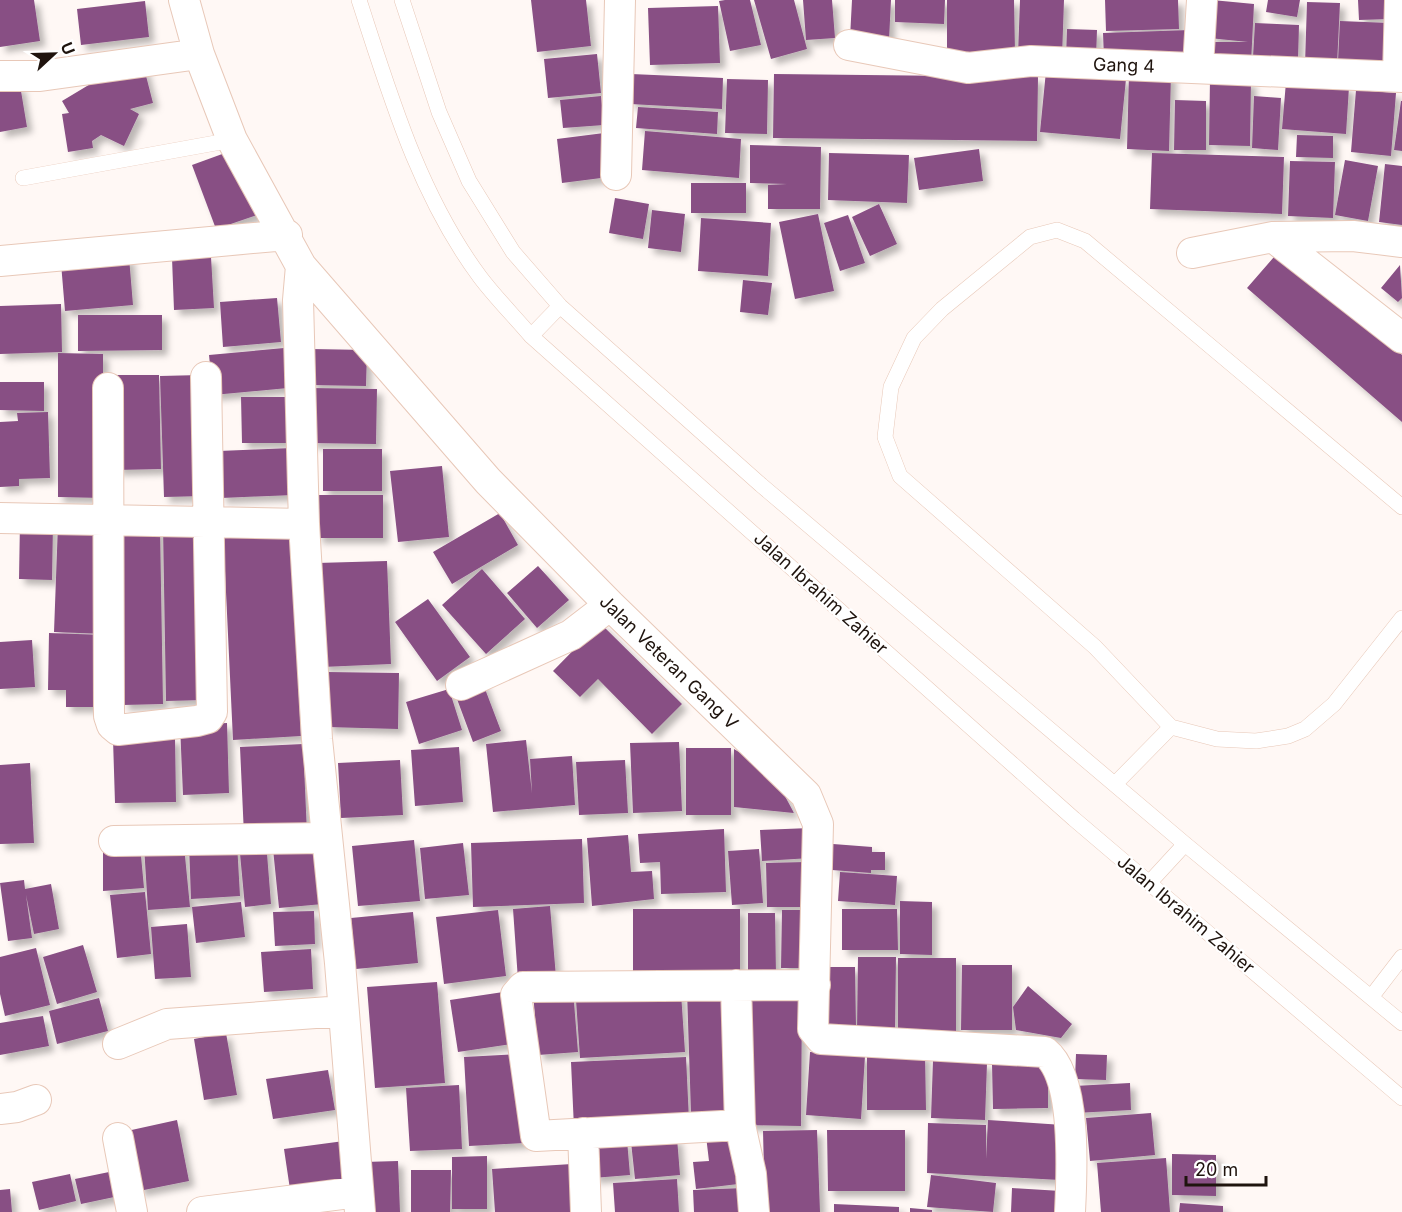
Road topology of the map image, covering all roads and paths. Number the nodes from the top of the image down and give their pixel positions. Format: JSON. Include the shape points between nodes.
{"nodes":[{"id":1,"x":184,"y":0,"type":"edge"},
{"id":2,"x":359,"y":0,"type":"edge"},
{"id":3,"x":402,"y":0,"type":"edge"},
{"id":4,"x":620,"y":0,"type":"edge"},
{"id":5,"x":1202,"y":0,"type":"edge"},
{"id":6,"x":1400,"y":0,"type":"edge"},
{"id":7,"x":849,"y":45,"type":"dead end"},
{"id":8,"x":198,"y":54,"type":"junction"},
{"id":9,"x":1198,"y":67,"type":"junction"},
{"id":10,"x":0,"y":76,"type":"edge"},
{"id":11,"x":1400,"y":77,"type":"edge"},
{"id":12,"x":232,"y":140,"type":"junction"},
{"id":13,"x":616,"y":175,"type":"dead end"},
{"id":14,"x":23,"y":178,"type":"dead end"},
{"id":15,"x":287,"y":235,"type":"junction"},
{"id":16,"x":1273,"y":237,"type":"junction"},
{"id":17,"x":1402,"y":242,"type":"edge"},
{"id":18,"x":1192,"y":253,"type":"dead end"},
{"id":19,"x":0,"y":261,"type":"edge"},
{"id":20,"x":301,"y":266,"type":"junction"},
{"id":21,"x":560,"y":306,"type":"junction"},
{"id":22,"x":531,"y":336,"type":"junction"},
{"id":23,"x":1402,"y":338,"type":"edge"},
{"id":24,"x":206,"y":377,"type":"dead end"},
{"id":25,"x":108,"y":388,"type":"dead end"},
{"id":26,"x":1402,"y":507,"type":"edge"},
{"id":27,"x":0,"y":518,"type":"edge"},
{"id":28,"x":110,"y":520,"type":"junction"},
{"id":29,"x":208,"y":522,"type":"junction"},
{"id":30,"x":304,"y":524,"type":"junction"},
{"id":31,"x":610,"y":605,"type":"junction"},
{"id":32,"x":1402,"y":618,"type":"edge"},
{"id":33,"x":461,"y":685,"type":"dead end"},
{"id":34,"x":1171,"y":727,"type":"junction"},
{"id":35,"x":1115,"y":783,"type":"junction"},
{"id":36,"x":325,"y":838,"type":"junction"},
{"id":37,"x":114,"y":841,"type":"dead end"},
{"id":38,"x":1185,"y":844,"type":"junction"},
{"id":39,"x":1150,"y":882,"type":"junction"},
{"id":40,"x":1402,"y":957,"type":"edge"},
{"id":41,"x":736,"y":985,"type":"junction"},
{"id":42,"x":815,"y":985,"type":"junction"},
{"id":43,"x":1372,"y":996,"type":"junction"},
{"id":44,"x":343,"y":1011,"type":"junction"},
{"id":45,"x":1402,"y":1023,"type":"edge"},
{"id":46,"x":118,"y":1044,"type":"dead end"},
{"id":47,"x":1402,"y":1098,"type":"edge"},
{"id":48,"x":36,"y":1100,"type":"dead end"},
{"id":49,"x":0,"y":1109,"type":"edge"},
{"id":50,"x":740,"y":1125,"type":"junction"},
{"id":51,"x":583,"y":1133,"type":"junction"},
{"id":52,"x":118,"y":1138,"type":"dead end"},
{"id":53,"x":359,"y":1202,"type":"edge"},
{"id":54,"x":132,"y":1212,"type":"edge"},
{"id":55,"x":202,"y":1212,"type":"edge"},
{"id":56,"x":586,"y":1212,"type":"edge"},
{"id":57,"x":754,"y":1212,"type":"edge"},
{"id":58,"x":1070,"y":1212,"type":"edge"}],
"edges":[{"from":1,"to":8,"type":"street","name":"Jalan Veteran Gang V"},
{"from":2,"to":22,"type":"lane","name":"Jalan Ibrahim Zahier","via":[[401,127],[433,200],[479,276]]},
{"from":3,"to":21,"type":"lane","via":[[439,112],[470,181],[513,252]]},
{"from":4,"to":13,"type":"street"},
{"from":5,"to":9,"type":"street"},
{"from":6,"to":11,"type":"street"},
{"from":7,"to":9,"type":"street","name":"Gang 4","via":[[968,68],[1031,62]]},
{"from":8,"to":10,"type":"street","via":[[40,76]]},
{"from":8,"to":12,"type":"street","name":"Jalan Veteran Gang V"},
{"from":9,"to":11,"type":"street","name":"Gang 4"},
{"from":12,"to":14,"type":"lane"},
{"from":12,"to":15,"type":"street","name":"Jalan Veteran Gang V"},
{"from":15,"to":19,"type":"street"},
{"from":15,"to":20,"type":"street","name":"Jalan Veteran Gang V"},
{"from":16,"to":17,"type":"street","via":[[1353,236]]},
{"from":16,"to":18,"type":"street"},
{"from":16,"to":23,"type":"street"},
{"from":20,"to":30,"type":"street","via":[[298,300]]},
{"from":20,"to":31,"type":"street","name":"Jalan Veteran Gang V","via":[[488,482]]},
{"from":21,"to":22,"type":"lane"},
{"from":21,"to":35,"type":"lane","via":[[761,485]]},
{"from":22,"to":39,"type":"lane","name":"Jalan Ibrahim Zahier","via":[[1074,819]]},
{"from":24,"to":29,"type":"street"},
{"from":25,"to":28,"type":"street"},
{"from":26,"to":34,"type":"lane","via":[[1085,241],[1058,230],[1030,237],[942,309],[914,338],[891,387],[885,437],[900,476],[1095,647]]},
{"from":27,"to":28,"type":"street"},
{"from":28,"to":29,"type":"street"},
{"from":28,"to":29,"type":"street","via":[[109,716],[118,730],[197,721],[208,718],[212,712]]},
{"from":29,"to":30,"type":"street"},
{"from":30,"to":36,"type":"street"},
{"from":31,"to":33,"type":"street","via":[[572,635]]},
{"from":31,"to":42,"type":"street","name":"Jalan Veteran Gang V","via":[[806,795],[818,824]]},
{"from":32,"to":34,"type":"lane","via":[[1334,704],[1305,729],[1256,741],[1217,739]]},
{"from":34,"to":35,"type":"lane"},
{"from":35,"to":38,"type":"lane"},
{"from":36,"to":37,"type":"street"},
{"from":36,"to":44,"type":"street"},
{"from":38,"to":39,"type":"lane"},
{"from":38,"to":43,"type":"lane"},
{"from":39,"to":47,"type":"lane","name":"Jalan Ibrahim Zahier"},
{"from":40,"to":43,"type":"lane"},
{"from":41,"to":42,"type":"street"},
{"from":41,"to":50,"type":"street"},
{"from":41,"to":51,"type":"street","via":[[519,990],[516,995],[536,1136]]},
{"from":42,"to":58,"type":"street","name":"Jalan Veteran Gang V","via":[[813,1029],[821,1040],[1045,1052],[1052,1057],[1058,1064],[1072,1130]]},
{"from":43,"to":45,"type":"lane"},
{"from":44,"to":46,"type":"street","via":[[167,1024]]},
{"from":44,"to":53,"type":"street"},
{"from":48,"to":49,"type":"street"},
{"from":50,"to":51,"type":"street"},
{"from":50,"to":57,"type":"street","via":[[751,1174]]},
{"from":51,"to":56,"type":"street"},
{"from":52,"to":54,"type":"street"},
{"from":53,"to":55,"type":"street"}]}
